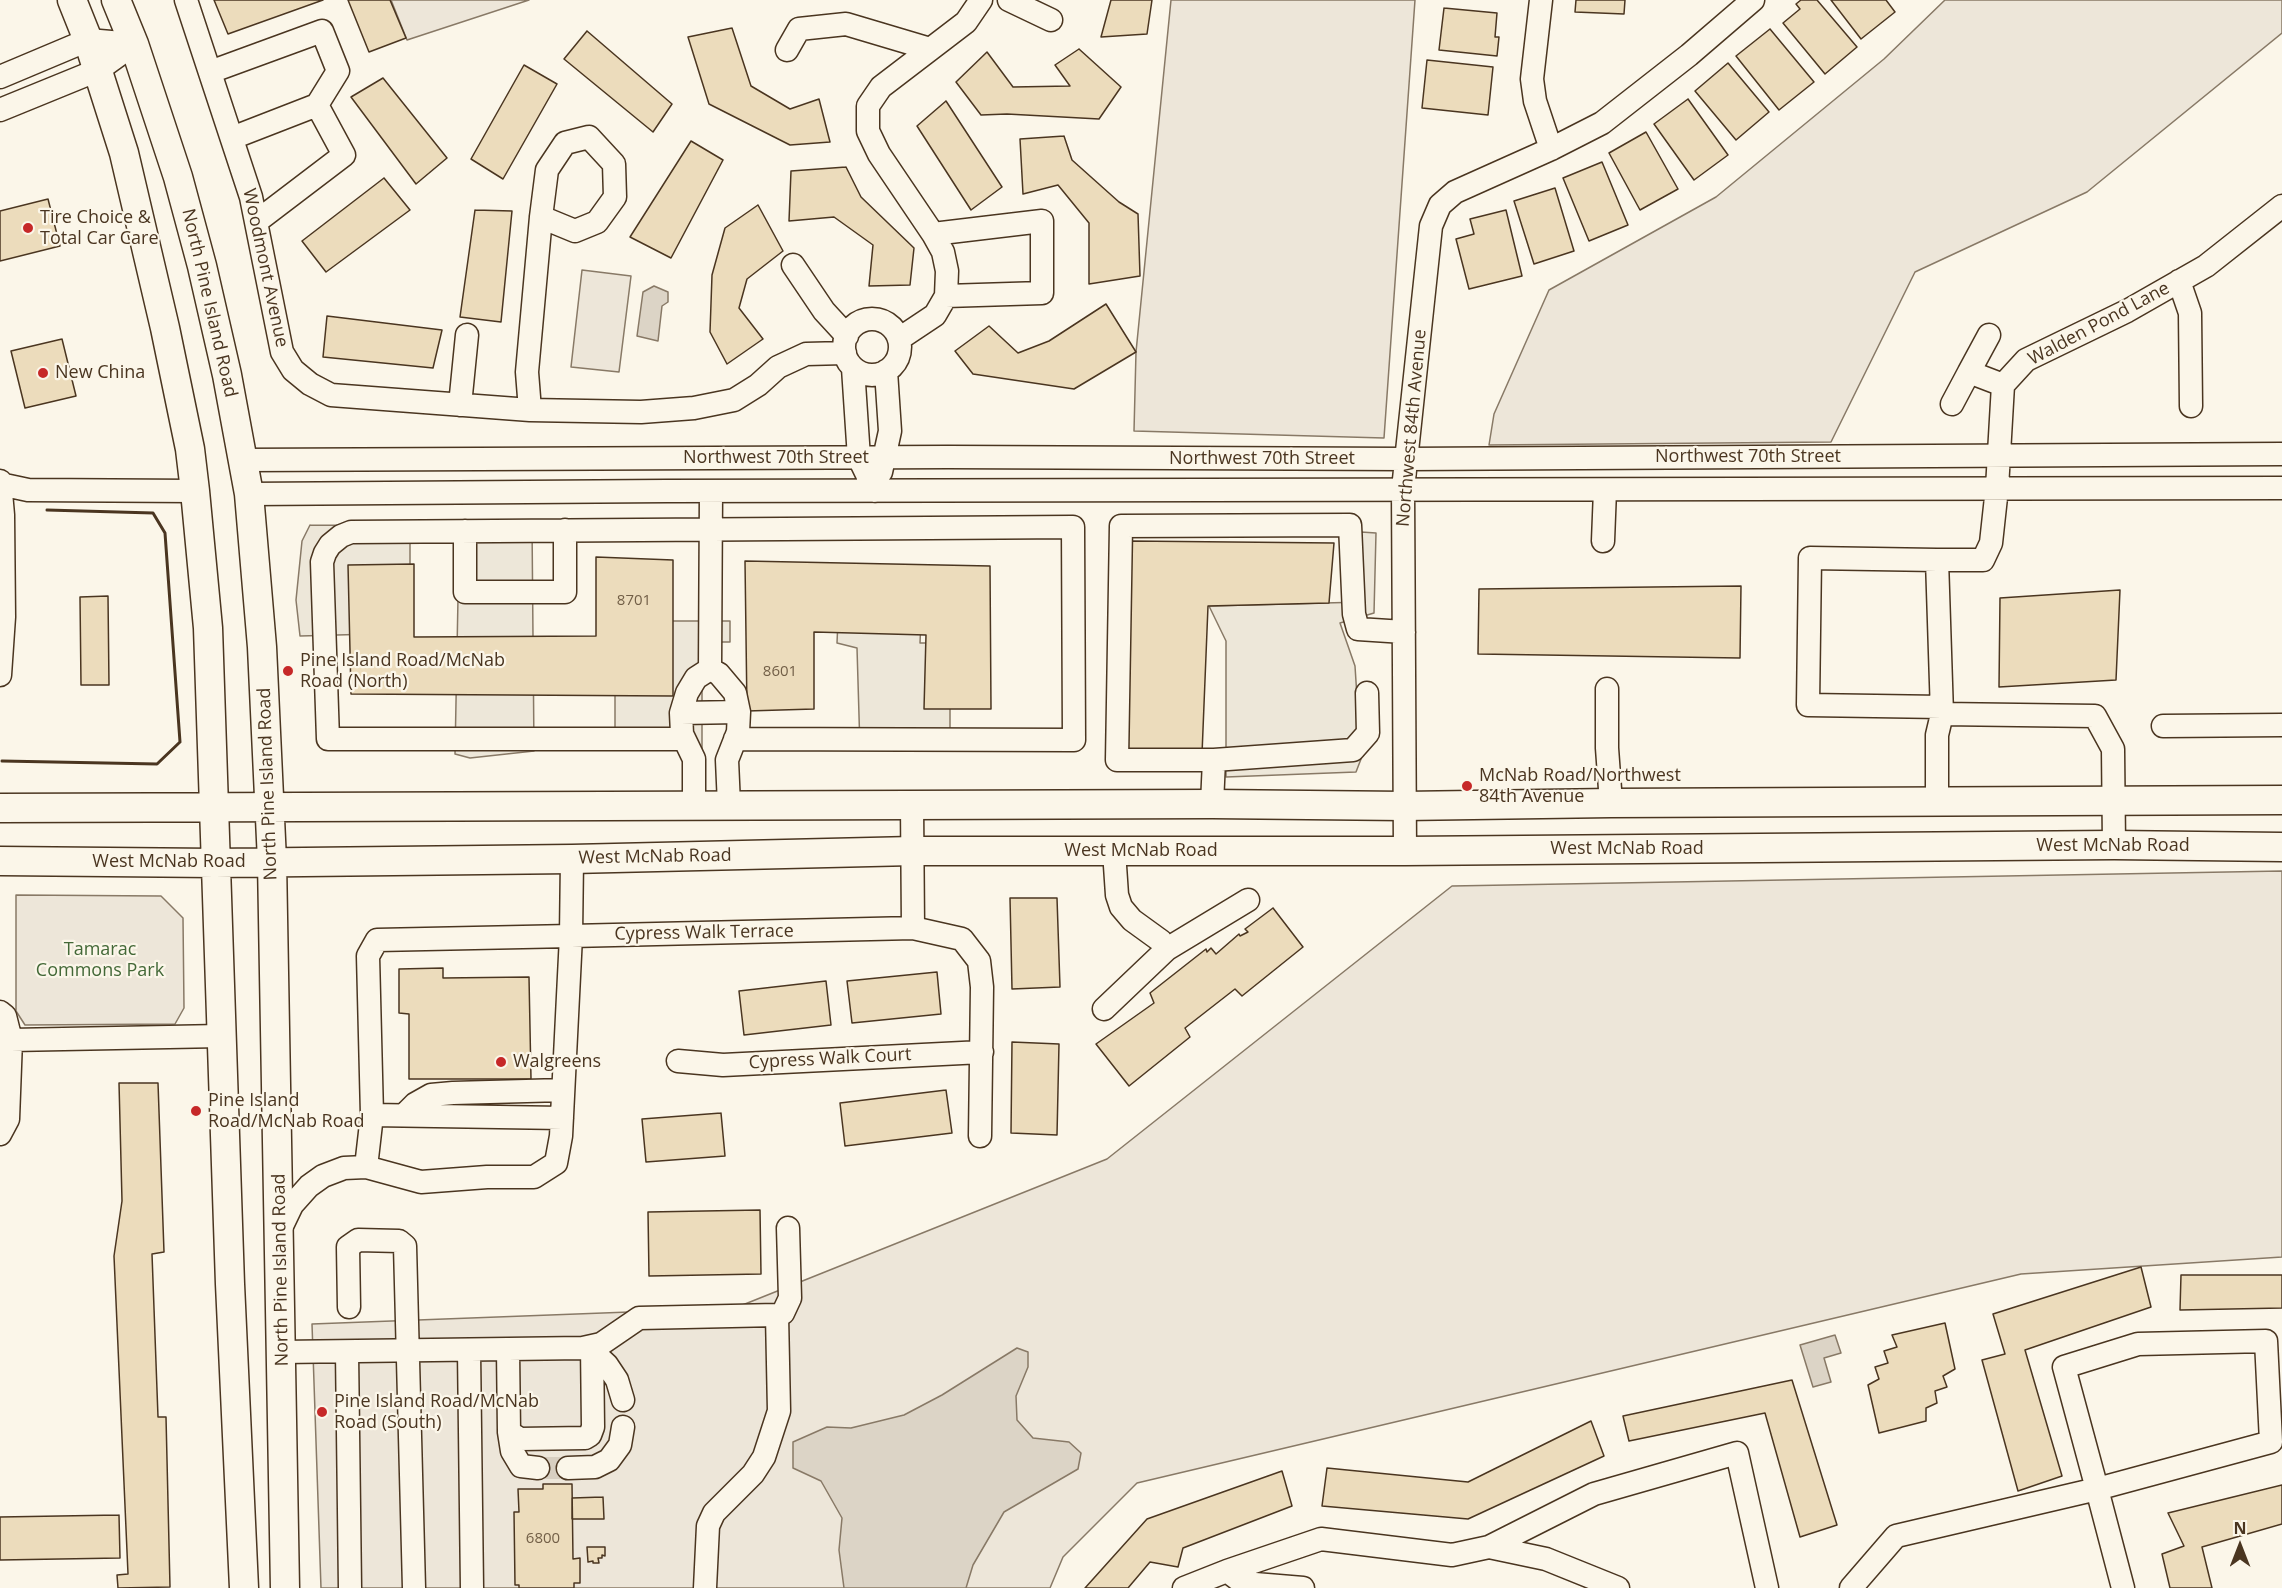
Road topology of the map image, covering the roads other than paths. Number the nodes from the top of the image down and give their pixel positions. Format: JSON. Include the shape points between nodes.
{"nodes":[{"id":1,"x":72,"y":0,"type":"edge"},
{"id":2,"x":116,"y":0,"type":"edge"},
{"id":3,"x":186,"y":0,"type":"edge"},
{"id":4,"x":981,"y":0,"type":"edge"},
{"id":5,"x":1009,"y":0,"type":"edge"},
{"id":6,"x":1541,"y":0,"type":"edge"},
{"id":7,"x":1753,"y":0,"type":"edge"},
{"id":8,"x":1050,"y":20,"type":"dead end"},
{"id":9,"x":88,"y":40,"type":"junction"},
{"id":10,"x":134,"y":44,"type":"junction"},
{"id":11,"x":930,"y":49,"type":"junction"},
{"id":12,"x":787,"y":50,"type":"dead end"},
{"id":13,"x":98,"y":70,"type":"junction"},
{"id":14,"x":210,"y":72,"type":"junction"},
{"id":15,"x":0,"y":77,"type":"edge"},
{"id":16,"x":318,"y":105,"type":"junction"},
{"id":17,"x":0,"y":110,"type":"edge"},
{"id":18,"x":232,"y":138,"type":"junction"},
{"id":19,"x":1551,"y":149,"type":"junction"},
{"id":20,"x":2282,"y":206,"type":"edge"},
{"id":21,"x":541,"y":217,"type":"dead end"},
{"id":22,"x":256,"y":222,"type":"junction"},
{"id":23,"x":933,"y":234,"type":"junction"},
{"id":24,"x":793,"y":265,"type":"dead end"},
{"id":25,"x":2179,"y":281,"type":"junction"},
{"id":26,"x":946,"y":296,"type":"junction"},
{"id":27,"x":467,"y":335,"type":"dead end"},
{"id":28,"x":1989,"y":335,"type":"dead end"},
{"id":29,"x":899,"y":339,"type":"junction"},
{"id":30,"x":848,"y":352,"type":"junction"},
{"id":31,"x":886,"y":371,"type":"junction"},
{"id":32,"x":1969,"y":372,"type":"junction"},
{"id":33,"x":2003,"y":385,"type":"junction"},
{"id":34,"x":1952,"y":404,"type":"dead end"},
{"id":35,"x":460,"y":405,"type":"junction"},
{"id":36,"x":2191,"y":406,"type":"dead end"},
{"id":37,"x":530,"y":410,"type":"junction"},
{"id":38,"x":1998,"y":454,"type":"junction"},
{"id":39,"x":2282,"y":454,"type":"edge"},
{"id":40,"x":859,"y":458,"type":"junction"},
{"id":41,"x":885,"y":458,"type":"junction"},
{"id":42,"x":1081,"y":458,"type":"junction"},
{"id":43,"x":411,"y":459,"type":"junction"},
{"id":44,"x":542,"y":459,"type":"junction"},
{"id":45,"x":1406,"y":459,"type":"junction"},
{"id":46,"x":243,"y":460,"type":"junction"},
{"id":47,"x":0,"y":483,"type":"edge"},
{"id":48,"x":1997,"y":488,"type":"junction"},
{"id":49,"x":2282,"y":488,"type":"edge"},
{"id":50,"x":1403,"y":489,"type":"junction"},
{"id":51,"x":1605,"y":490,"type":"junction"},
{"id":52,"x":711,"y":491,"type":"junction"},
{"id":53,"x":875,"y":491,"type":"junction"},
{"id":54,"x":1081,"y":491,"type":"junction"},
{"id":55,"x":195,"y":492,"type":"junction"},
{"id":56,"x":542,"y":492,"type":"junction"},
{"id":57,"x":412,"y":493,"type":"junction"},
{"id":58,"x":249,"y":494,"type":"junction"},
{"id":59,"x":712,"y":529,"type":"junction"},
{"id":60,"x":565,"y":530,"type":"junction"},
{"id":61,"x":465,"y":531,"type":"junction"},
{"id":62,"x":1603,"y":542,"type":"dead end"},
{"id":63,"x":1937,"y":560,"type":"junction"},
{"id":64,"x":1404,"y":632,"type":"junction"},
{"id":65,"x":710,"y":669,"type":"junction"},
{"id":66,"x":0,"y":675,"type":"edge"},
{"id":67,"x":1607,"y":690,"type":"dead end"},
{"id":68,"x":1367,"y":693,"type":"dead end"},
{"id":69,"x":1942,"y":710,"type":"junction"},
{"id":70,"x":739,"y":712,"type":"junction"},
{"id":71,"x":681,"y":713,"type":"junction"},
{"id":72,"x":2282,"y":725,"type":"edge"},
{"id":73,"x":2163,"y":726,"type":"dead end"},
{"id":74,"x":684,"y":739,"type":"junction"},
{"id":75,"x":735,"y":739,"type":"junction"},
{"id":76,"x":1214,"y":760,"type":"junction"},
{"id":77,"x":2282,"y":800,"type":"edge"},
{"id":78,"x":1936,"y":801,"type":"junction"},
{"id":79,"x":2113,"y":801,"type":"junction"},
{"id":80,"x":1611,"y":803,"type":"junction"},
{"id":81,"x":912,"y":804,"type":"junction"},
{"id":82,"x":1212,"y":804,"type":"junction"},
{"id":83,"x":694,"y":805,"type":"junction"},
{"id":84,"x":729,"y":805,"type":"junction"},
{"id":85,"x":215,"y":807,"type":"junction"},
{"id":86,"x":269,"y":807,"type":"junction"},
{"id":87,"x":1404,"y":807,"type":"junction"},
{"id":88,"x":0,"y":808,"type":"edge"},
{"id":89,"x":2114,"y":845,"type":"junction"},
{"id":90,"x":2282,"y":847,"type":"edge"},
{"id":91,"x":913,"y":851,"type":"junction"},
{"id":92,"x":1114,"y":851,"type":"junction"},
{"id":93,"x":1405,"y":851,"type":"junction"},
{"id":94,"x":572,"y":859,"type":"junction"},
{"id":95,"x":0,"y":861,"type":"edge"},
{"id":96,"x":272,"y":861,"type":"junction"},
{"id":97,"x":215,"y":863,"type":"junction"},
{"id":98,"x":1248,"y":900,"type":"dead end"},
{"id":99,"x":914,"y":928,"type":"junction"},
{"id":100,"x":571,"y":936,"type":"junction"},
{"id":101,"x":1167,"y":949,"type":"junction"},
{"id":102,"x":1104,"y":1009,"type":"dead end"},
{"id":103,"x":0,"y":1012,"type":"edge"},
{"id":104,"x":221,"y":1036,"type":"junction"},
{"id":105,"x":11,"y":1040,"type":"junction"},
{"id":106,"x":982,"y":1052,"type":"junction"},
{"id":107,"x":678,"y":1061,"type":"dead end"},
{"id":108,"x":563,"y":1090,"type":"junction"},
{"id":109,"x":372,"y":1115,"type":"junction"},
{"id":110,"x":404,"y":1115,"type":"junction"},
{"id":111,"x":562,"y":1118,"type":"junction"},
{"id":112,"x":0,"y":1134,"type":"edge"},
{"id":113,"x":980,"y":1136,"type":"dead end"},
{"id":114,"x":366,"y":1167,"type":"junction"},
{"id":115,"x":788,"y":1228,"type":"dead end"},
{"id":116,"x":280,"y":1230,"type":"junction"},
{"id":117,"x":349,"y":1307,"type":"dead end"},
{"id":118,"x":777,"y":1315,"type":"junction"},
{"id":119,"x":592,"y":1349,"type":"junction"},
{"id":120,"x":508,"y":1350,"type":"junction"},
{"id":121,"x":409,"y":1351,"type":"junction"},
{"id":122,"x":469,"y":1351,"type":"junction"},
{"id":123,"x":282,"y":1352,"type":"junction"},
{"id":124,"x":347,"y":1352,"type":"junction"},
{"id":125,"x":623,"y":1400,"type":"dead end"},
{"id":126,"x":623,"y":1427,"type":"dead end"},
{"id":127,"x":509,"y":1432,"type":"junction"},
{"id":128,"x":538,"y":1468,"type":"tunnel mouth"},
{"id":129,"x":568,"y":1468,"type":"tunnel mouth"},
{"id":130,"x":2097,"y":1489,"type":"junction"},
{"id":131,"x":1489,"y":1546,"type":"junction"},
{"id":132,"x":1227,"y":1571,"type":"junction"},
{"id":133,"x":244,"y":1588,"type":"edge"},
{"id":134,"x":285,"y":1588,"type":"edge"},
{"id":135,"x":350,"y":1588,"type":"edge"},
{"id":136,"x":414,"y":1588,"type":"edge"},
{"id":137,"x":472,"y":1588,"type":"edge"},
{"id":138,"x":705,"y":1588,"type":"edge"},
{"id":139,"x":1184,"y":1588,"type":"edge"},
{"id":140,"x":1303,"y":1588,"type":"edge"},
{"id":141,"x":1618,"y":1588,"type":"edge"},
{"id":142,"x":1767,"y":1588,"type":"edge"},
{"id":143,"x":1851,"y":1588,"type":"edge"},
{"id":144,"x":2123,"y":1588,"type":"edge"}],
"edges":[{"from":1,"to":9,"type":"main road"},
{"from":2,"to":10,"type":"main road","name":"North Pine Island Road"},
{"from":3,"to":14,"type":"street","name":"Woodmont Avenue"},
{"from":4,"to":11,"type":"street","via":[[966,22]]},
{"from":5,"to":8,"type":"street"},
{"from":6,"to":19,"type":"street","via":[[1532,79]]},
{"from":7,"to":19,"type":"street","name":"Northwest 84th Avenue","via":[[1602,123]]},
{"from":9,"to":10,"type":"street"},
{"from":9,"to":13,"type":"main road"},
{"from":9,"to":15,"type":"street"},
{"from":10,"to":13,"type":"street"},
{"from":10,"to":46,"type":"main road","name":"North Pine Island Road","via":[[178,177],[202,266]]},
{"from":11,"to":12,"type":"street","via":[[846,24],[799,29]]},
{"from":11,"to":23,"type":"street","via":[[881,87],[868,106],[868,131]]},
{"from":13,"to":17,"type":"street"},
{"from":13,"to":55,"type":"main road","via":[[124,153],[165,328]]},
{"from":14,"to":16,"type":"street","via":[[322,31],[338,71]]},
{"from":14,"to":18,"type":"street","name":"Woodmont Avenue"},
{"from":16,"to":18,"type":"street"},
{"from":16,"to":22,"type":"street","via":[[344,155]]},
{"from":18,"to":22,"type":"street","name":"Woodmont Avenue"},
{"from":19,"to":45,"type":"street","name":"Northwest 84th Avenue","via":[[1455,192],[1440,205],[1431,226]]},
{"from":20,"to":25,"type":"street","name":"Walden Pond Lane","via":[[2206,266]]},
{"from":21,"to":37,"type":"street","via":[[527,372]]},
{"from":22,"to":35,"type":"street","name":"Woodmont Avenue","via":[[282,352],[293,370],[331,395]]},
{"from":23,"to":26,"type":"street","via":[[947,271]]},
{"from":23,"to":26,"type":"street","via":[[1042,221],[1042,293]]},
{"from":24,"to":30,"type":"street"},
{"from":25,"to":33,"type":"street","name":"Walden Pond Lane","via":[[2026,360]]},
{"from":25,"to":36,"type":"street","via":[[2190,313]]},
{"from":26,"to":29,"type":"street","via":[[935,315]]},
{"from":27,"to":35,"type":"street"},
{"from":28,"to":32,"type":"street"},
{"from":29,"to":30,"type":"street","via":[[887,324],[878,320],[860,322]]},
{"from":29,"to":31,"type":"street","via":[[898,357]]},
{"from":30,"to":31,"type":"street","via":[[869,375]]},
{"from":30,"to":37,"type":"street","name":"Woodmont Avenue","via":[[806,354],[778,367],[734,400],[694,408],[640,412]]},
{"from":30,"to":40,"type":"street"},
{"from":31,"to":41,"type":"street","via":[[890,431]]},
{"from":32,"to":33,"type":"street"},
{"from":32,"to":34,"type":"street"},
{"from":33,"to":38,"type":"street"},
{"from":35,"to":37,"type":"street","name":"Woodmont Avenue"},
{"from":38,"to":39,"type":"street","name":"Northwest 70th Street"},
{"from":38,"to":45,"type":"street","name":"Northwest 70th Street"},
{"from":38,"to":48,"type":"street"},
{"from":40,"to":41,"type":"street","name":"Northwest 70th Street"},
{"from":40,"to":44,"type":"street","name":"Northwest 70th Street"},
{"from":40,"to":53,"type":"street"},
{"from":41,"to":42,"type":"street","name":"Northwest 70th Street"},
{"from":41,"to":53,"type":"street"},
{"from":42,"to":45,"type":"street","name":"Northwest 70th Street"},
{"from":42,"to":54,"type":"street"},
{"from":43,"to":44,"type":"street","name":"Northwest 70th Street"},
{"from":43,"to":46,"type":"street","name":"Northwest 70th Street"},
{"from":43,"to":57,"type":"street"},
{"from":44,"to":56,"type":"street"},
{"from":45,"to":50,"type":"street","name":"Northwest 84th Avenue"},
{"from":46,"to":58,"type":"main road","name":"North Pine Island Road"},
{"from":47,"to":55,"type":"street","via":[[28,490]]},
{"from":47,"to":66,"type":"street","via":[[4,617]]},
{"from":48,"to":49,"type":"street","name":"Northwest 70th Street"},
{"from":48,"to":51,"type":"street","name":"Northwest 70th Street"},
{"from":48,"to":63,"type":"street","via":[[1991,543],[1983,560]]},
{"from":50,"to":51,"type":"street","name":"Northwest 70th Street"},
{"from":50,"to":54,"type":"street","name":"Northwest 70th Street"},
{"from":50,"to":64,"type":"street","name":"Northwest 84th Avenue"},
{"from":51,"to":62,"type":"street"},
{"from":52,"to":53,"type":"street","name":"Northwest 70th Street"},
{"from":52,"to":56,"type":"street","name":"Northwest 70th Street"},
{"from":52,"to":59,"type":"street"},
{"from":53,"to":54,"type":"street","name":"Northwest 70th Street"},
{"from":55,"to":85,"type":"main road","via":[[208,628]]},
{"from":56,"to":57,"type":"street","name":"Northwest 70th Street"},
{"from":57,"to":58,"type":"street","name":"Northwest 70th Street"},
{"from":58,"to":86,"type":"main road","name":"North Pine Island Road","via":[[262,647]]},
{"from":59,"to":60,"type":"street"},
{"from":59,"to":65,"type":"street"},
{"from":59,"to":75,"type":"street","via":[[1073,527],[1074,740]]},
{"from":60,"to":61,"type":"street"},
{"from":60,"to":61,"type":"street","via":[[565,592],[465,592]]},
{"from":61,"to":74,"type":"street","via":[[351,532],[330,545],[322,562],[328,739]]},
{"from":63,"to":69,"type":"street"},
{"from":63,"to":69,"type":"street","via":[[1810,558],[1808,705]]},
{"from":64,"to":76,"type":"street","via":[[1358,629],[1350,525],[1121,526],[1117,760]]},
{"from":64,"to":87,"type":"street","name":"Northwest 84th Avenue"},
{"from":65,"to":70,"type":"street","via":[[735,693]]},
{"from":65,"to":71,"type":"street","via":[[696,678]]},
{"from":67,"to":80,"type":"street"},
{"from":68,"to":76,"type":"street","via":[[1368,733],[1353,750]]},
{"from":69,"to":78,"type":"street","via":[[1937,735]]},
{"from":69,"to":79,"type":"street","via":[[2095,716],[2113,749]]},
{"from":70,"to":71,"type":"street"},
{"from":70,"to":75,"type":"street"},
{"from":71,"to":74,"type":"street"},
{"from":72,"to":73,"type":"street"},
{"from":74,"to":83,"type":"street","via":[[694,759]]},
{"from":75,"to":84,"type":"street","via":[[727,760]]},
{"from":76,"to":82,"type":"street"},
{"from":77,"to":79,"type":"main road"},
{"from":78,"to":79,"type":"main road"},
{"from":78,"to":80,"type":"main road"},
{"from":79,"to":89,"type":"street"},
{"from":80,"to":87,"type":"main road"},
{"from":81,"to":82,"type":"main road"},
{"from":81,"to":84,"type":"main road"},
{"from":81,"to":91,"type":"street"},
{"from":82,"to":87,"type":"main road"},
{"from":83,"to":84,"type":"main road"},
{"from":83,"to":86,"type":"main road"},
{"from":85,"to":86,"type":"main road"},
{"from":85,"to":88,"type":"main road"},
{"from":85,"to":97,"type":"main road"},
{"from":86,"to":96,"type":"main road","name":"North Pine Island Road"},
{"from":87,"to":93,"type":"street","name":"Northwest 84th Avenue"},
{"from":89,"to":90,"type":"main road","name":"West McNab Road"},
{"from":89,"to":93,"type":"main road","name":"West McNab Road"},
{"from":91,"to":92,"type":"main road","name":"West McNab Road"},
{"from":91,"to":94,"type":"main road","name":"West McNab Road"},
{"from":91,"to":99,"type":"street"},
{"from":92,"to":93,"type":"main road","name":"West McNab Road"},
{"from":92,"to":101,"type":"street","via":[[1121,908]]},
{"from":94,"to":96,"type":"main road","name":"West McNab Road"},
{"from":94,"to":100,"type":"street"},
{"from":95,"to":97,"type":"main road","name":"West McNab Road"},
{"from":96,"to":97,"type":"main road","name":"West McNab Road"},
{"from":96,"to":116,"type":"main road","name":"North Pine Island Road"},
{"from":97,"to":104,"type":"main road"},
{"from":98,"to":101,"type":"street"},
{"from":99,"to":100,"type":"street","name":"Cypress Walk Terrace"},
{"from":99,"to":106,"type":"street","name":"Cypress Walk Terrace","via":[[962,939],[980,961]]},
{"from":100,"to":108,"type":"street"},
{"from":100,"to":109,"type":"street","name":"Cypress Walk Terrace","via":[[377,940],[368,956]]},
{"from":101,"to":102,"type":"street"},
{"from":103,"to":105,"type":"street","via":[[5,1016]]},
{"from":104,"to":105,"type":"street"},
{"from":104,"to":133,"type":"main road"},
{"from":105,"to":112,"type":"street","via":[[8,1119]]},
{"from":106,"to":107,"type":"street","name":"Cypress Walk Court","via":[[723,1065]]},
{"from":106,"to":113,"type":"street","name":"Cypress Walk Terrace"},
{"from":108,"to":110,"type":"street","via":[[431,1095]]},
{"from":108,"to":111,"type":"street"},
{"from":109,"to":110,"type":"street"},
{"from":109,"to":114,"type":"street"},
{"from":110,"to":111,"type":"street"},
{"from":111,"to":114,"type":"street","via":[[556,1163],[534,1177],[421,1182]]},
{"from":114,"to":116,"type":"street","via":[[344,1168],[309,1186],[292,1205]]},
{"from":115,"to":118,"type":"street","via":[[790,1298],[783,1313]]},
{"from":116,"to":123,"type":"main road","name":"North Pine Island Road"},
{"from":117,"to":121,"type":"street","via":[[348,1247],[358,1240],[399,1241],[405,1246]]},
{"from":118,"to":119,"type":"street","via":[[639,1318]]},
{"from":118,"to":138,"type":"street","via":[[779,1411],[764,1457],[753,1474],[714,1513],[708,1526]]},
{"from":119,"to":120,"type":"street"},
{"from":119,"to":125,"type":"street","via":[[617,1380]]},
{"from":119,"to":127,"type":"street","via":[[590,1435],[520,1439]]},
{"from":120,"to":122,"type":"street"},
{"from":120,"to":127,"type":"street"},
{"from":121,"to":122,"type":"street"},
{"from":121,"to":124,"type":"street"},
{"from":121,"to":136,"type":"street"},
{"from":122,"to":137,"type":"street"},
{"from":123,"to":124,"type":"street"},
{"from":123,"to":134,"type":"main road","name":"North Pine Island Road"},
{"from":124,"to":135,"type":"street"},
{"from":126,"to":129,"type":"street","via":[[620,1445],[609,1460],[595,1467]]},
{"from":127,"to":128,"type":"street","via":[[512,1451],[521,1466]]},
{"from":130,"to":130,"type":"street","via":[[2064,1366],[2138,1344],[2266,1341],[2271,1442]]},
{"from":130,"to":143,"type":"street","via":[[1896,1536]]},
{"from":130,"to":144,"type":"street"},
{"from":131,"to":132,"type":"street","via":[[1452,1555],[1321,1539]]},
{"from":131,"to":141,"type":"street","via":[[1546,1559]]},
{"from":131,"to":142,"type":"street","via":[[1594,1494],[1737,1454]]},
{"from":132,"to":139,"type":"street"},
{"from":132,"to":140,"type":"street","via":[[1243,1583]]}]}
